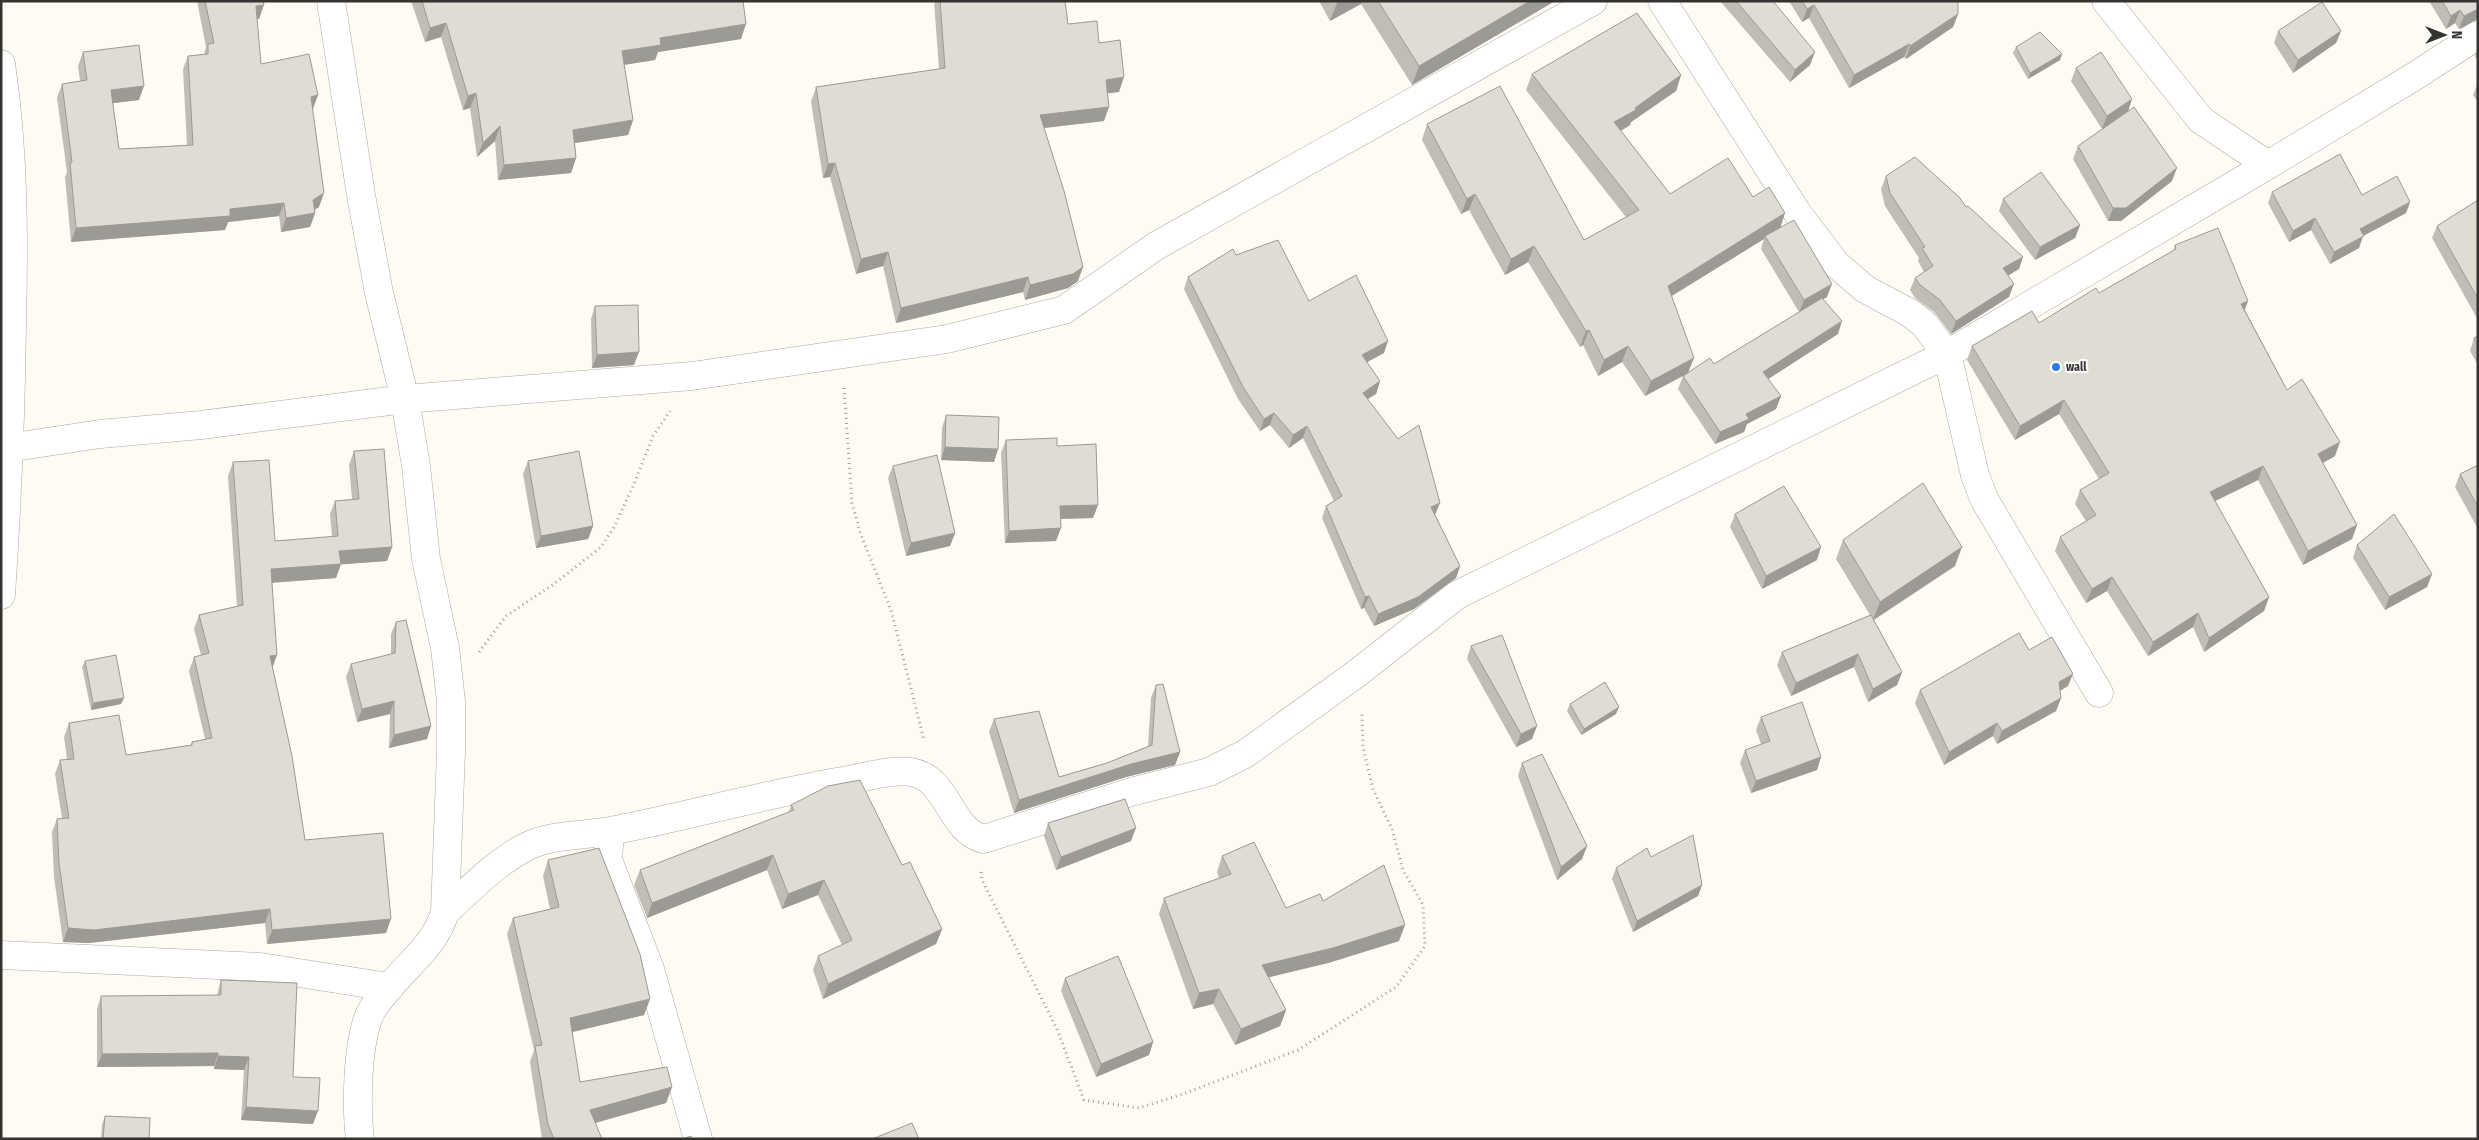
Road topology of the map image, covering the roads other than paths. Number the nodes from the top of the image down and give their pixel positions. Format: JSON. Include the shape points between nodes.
{"nodes":[{"id":1,"x":331,"y":1,"type":"edge"},
{"id":2,"x":1593,"y":1,"type":"edge"},
{"id":3,"x":1662,"y":1,"type":"edge"},
{"id":4,"x":2106,"y":1,"type":"edge"},
{"id":5,"x":2478,"y":35,"type":"edge"},
{"id":6,"x":1,"y":64,"type":"edge"},
{"id":7,"x":2268,"y":165,"type":"junction"},
{"id":8,"x":1947,"y":354,"type":"junction"},
{"id":9,"x":405,"y":399,"type":"junction"},
{"id":10,"x":6,"y":448,"type":"edge"},
{"id":11,"x":1,"y":595,"type":"edge"},
{"id":12,"x":2099,"y":693,"type":"dead end"},
{"id":13,"x":610,"y":831,"type":"junction"},
{"id":14,"x":445,"y":912,"type":"junction"},
{"id":15,"x":1,"y":955,"type":"edge"},
{"id":16,"x":389,"y":987,"type":"junction"},
{"id":17,"x":360,"y":1139,"type":"edge"},
{"id":18,"x":698,"y":1139,"type":"edge"}],
"edges":[{"from":1,"to":9,"type":"street","via":[[364,215]]},
{"from":2,"to":9,"type":"street","via":[[1156,246],[1064,310],[947,339],[692,376]]},
{"from":3,"to":8,"type":"street","via":[[1798,214],[1836,264],[1865,289],[1924,324]]},
{"from":4,"to":7,"type":"street","via":[[2201,120]]},
{"from":5,"to":7,"type":"street"},
{"from":6,"to":10,"type":"street","via":[[9,118],[14,234]]},
{"from":7,"to":8,"type":"street"},
{"from":8,"to":12,"type":"street","via":[[1975,475],[1984,499]]},
{"from":8,"to":13,"type":"street","via":[[1457,596],[1245,754],[1208,772],[1131,792],[984,839],[965,831],[940,791],[912,772],[884,774],[771,795]]},
{"from":9,"to":10,"type":"street"},
{"from":9,"to":14,"type":"street","via":[[426,559],[445,648],[451,701]]},
{"from":10,"to":11,"type":"street"},
{"from":13,"to":14,"type":"street","via":[[525,847]]},
{"from":13,"to":18,"type":"street","via":[[608,860],[650,969]]},
{"from":14,"to":16,"type":"street","via":[[440,928],[421,954]]},
{"from":15,"to":16,"type":"street","via":[[260,967]]},
{"from":16,"to":17,"type":"street","via":[[369,1016],[360,1061]]}]}
